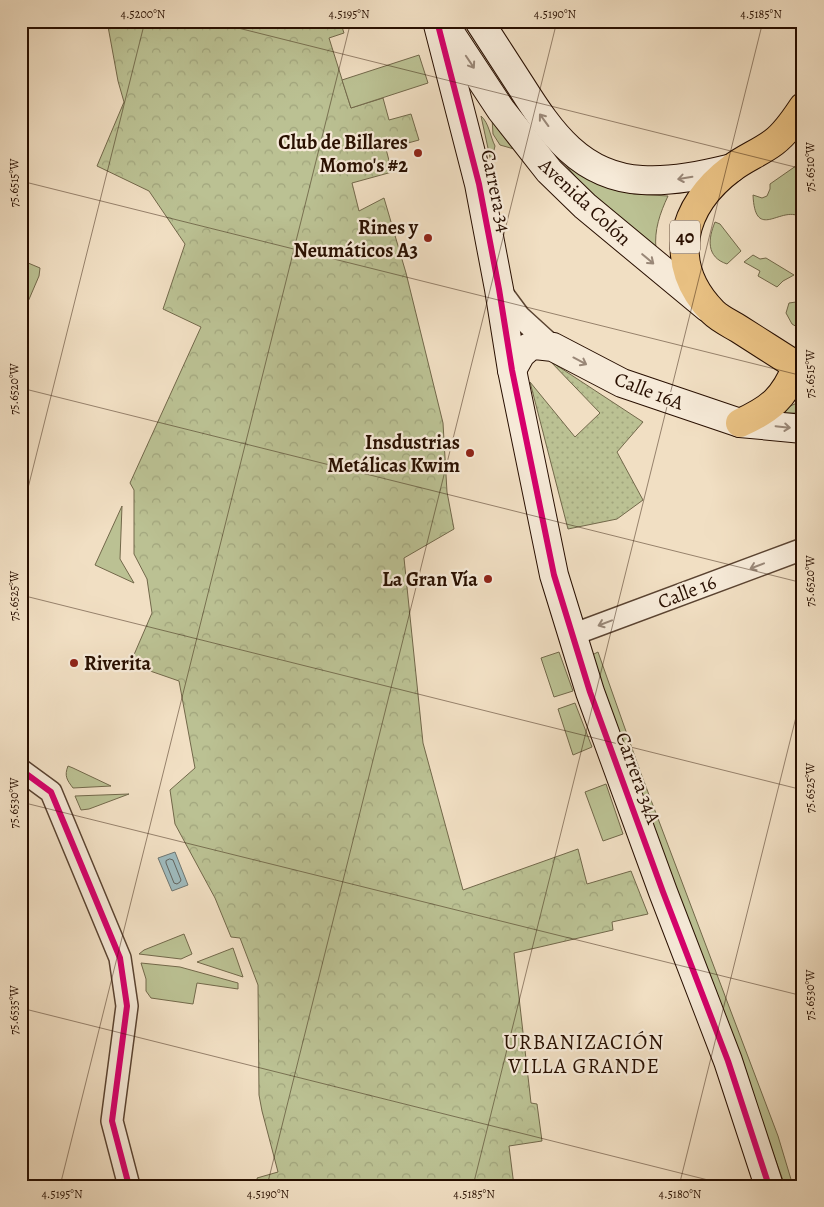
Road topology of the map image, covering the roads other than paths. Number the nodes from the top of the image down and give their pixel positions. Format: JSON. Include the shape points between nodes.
{"nodes":[{"id":1,"x":437,"y":21,"type":"edge"},
{"id":2,"x":443,"y":21,"type":"edge"},
{"id":3,"x":479,"y":21,"type":"edge"},
{"id":4,"x":803,"y":107,"type":"edge"},
{"id":5,"x":803,"y":141,"type":"edge"},
{"id":6,"x":775,"y":142,"type":"junction"},
{"id":7,"x":732,"y":168,"type":"junction"},
{"id":8,"x":499,"y":289,"type":"junction"},
{"id":9,"x":714,"y":314,"type":"junction"},
{"id":10,"x":553,"y":347,"type":"junction"},
{"id":11,"x":800,"y":367,"type":"edge"},
{"id":12,"x":512,"y":370,"type":"junction"},
{"id":13,"x":740,"y":423,"type":"junction"},
{"id":14,"x":803,"y":429,"type":"edge"},
{"id":15,"x":803,"y":549,"type":"edge"},
{"id":16,"x":572,"y":635,"type":"junction"},
{"id":17,"x":21,"y":770,"type":"edge"},
{"id":18,"x":129,"y":1186,"type":"edge"},
{"id":19,"x":769,"y":1186,"type":"edge"}],
"edges":[{"from":1,"to":8,"type":"street","name":"Carrera 34","via":[[479,184]]},
{"from":2,"to":9,"type":"street","name":"Avenida Colón","one_way":true,"via":[[501,110],[549,172]]},
{"from":7,"to":3,"type":"street","name":"Avenida Colón","one_way":true,"via":[[680,179],[652,181],[626,178],[597,169],[573,153],[554,133]]},
{"from":4,"to":6,"type":"highway","number":"40"},
{"from":5,"to":6,"type":"highway","number":"40"},
{"from":6,"to":7,"type":"highway","number":"40"},
{"from":7,"to":9,"type":"highway","number":"40","via":[[698,203],[685,239],[685,260],[692,280]]},
{"from":8,"to":10,"type":"street","via":[[519,316]]},
{"from":8,"to":12,"type":"street","name":"Carrera 34"},
{"from":9,"to":11,"type":"highway","number":"40"},
{"from":10,"to":12,"type":"street","name":"Calle 16A","via":[[529,347]]},
{"from":10,"to":13,"type":"street","name":"Calle 16A","one_way":true,"via":[[622,382]]},
{"from":11,"to":13,"type":"highway","via":[[776,402],[759,415]]},
{"from":12,"to":16,"type":"street","name":"Carrera 34A","via":[[554,575]]},
{"from":13,"to":14,"type":"street","name":"Calle 16A","one_way":true},
{"from":15,"to":16,"type":"street","name":"Calle 16","one_way":true},
{"from":16,"to":19,"type":"street","name":"Carrera 34A","via":[[619,774],[728,1061]]},
{"from":17,"to":18,"type":"street","via":[[51,792],[120,958],[127,1006],[112,1120]]}]}
